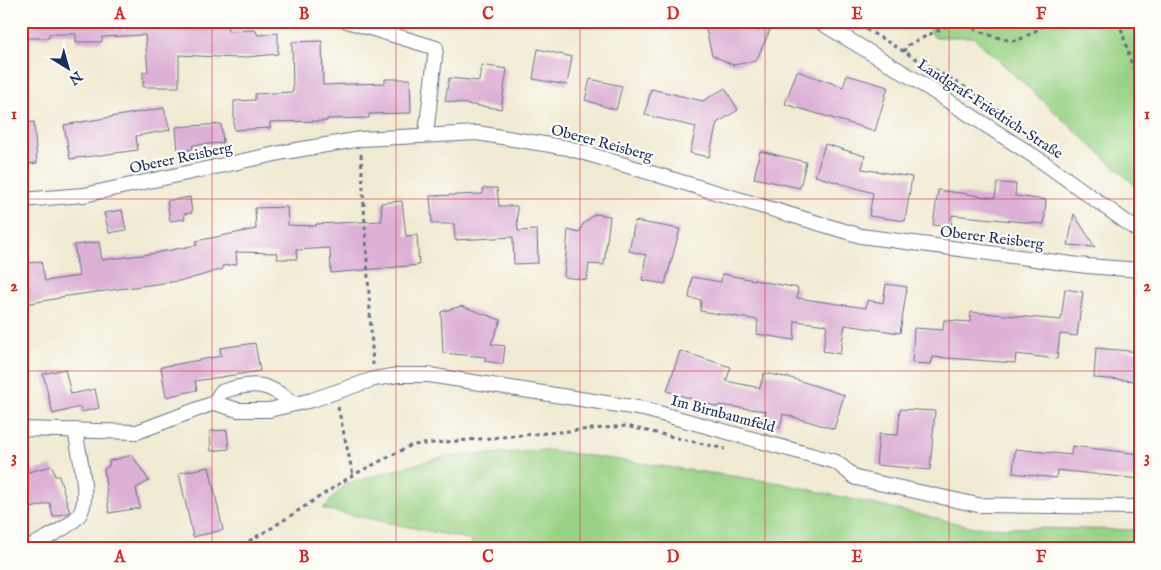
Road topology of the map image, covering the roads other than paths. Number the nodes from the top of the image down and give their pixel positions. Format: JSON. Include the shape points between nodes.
{"nodes":[{"id":1,"x":347,"y":21,"type":"edge"},
{"id":2,"x":818,"y":21,"type":"edge"},
{"id":3,"x":426,"y":134,"type":"junction"},
{"id":4,"x":21,"y":200,"type":"edge"},
{"id":5,"x":1140,"y":232,"type":"edge"},
{"id":6,"x":1140,"y":270,"type":"edge"},
{"id":7,"x":214,"y":403,"type":"junction"},
{"id":8,"x":294,"y":404,"type":"junction"},
{"id":9,"x":21,"y":429,"type":"edge"},
{"id":10,"x":75,"y":430,"type":"junction"},
{"id":11,"x":1140,"y":506,"type":"edge"},
{"id":12,"x":26,"y":549,"type":"edge"}],
"edges":[{"from":1,"to":3,"type":"street","via":[[436,48]]},
{"from":2,"to":5,"type":"street","name":"Landgraf-Friedrich-Straße","via":[[1043,162]]},
{"from":3,"to":4,"type":"street","name":"Oberer Reisberg","via":[[361,139],[284,152],[84,195]]},
{"from":3,"to":6,"type":"street","name":"Oberer Reisberg","via":[[477,133],[568,148],[861,236],[1068,264]]},
{"from":7,"to":8,"type":"street","name":"Im Birnbaumfeld","via":[[238,410],[269,410]]},
{"from":7,"to":8,"type":"street","via":[[221,392],[264,385]]},
{"from":7,"to":10,"type":"street","via":[[137,432]]},
{"from":8,"to":11,"type":"street","name":"Im Birnbaumfeld","via":[[374,379],[428,375],[644,409],[836,462],[856,478],[978,506]]},
{"from":9,"to":10,"type":"street"},
{"from":10,"to":12,"type":"street","via":[[85,498],[81,512],[70,523]]}]}
